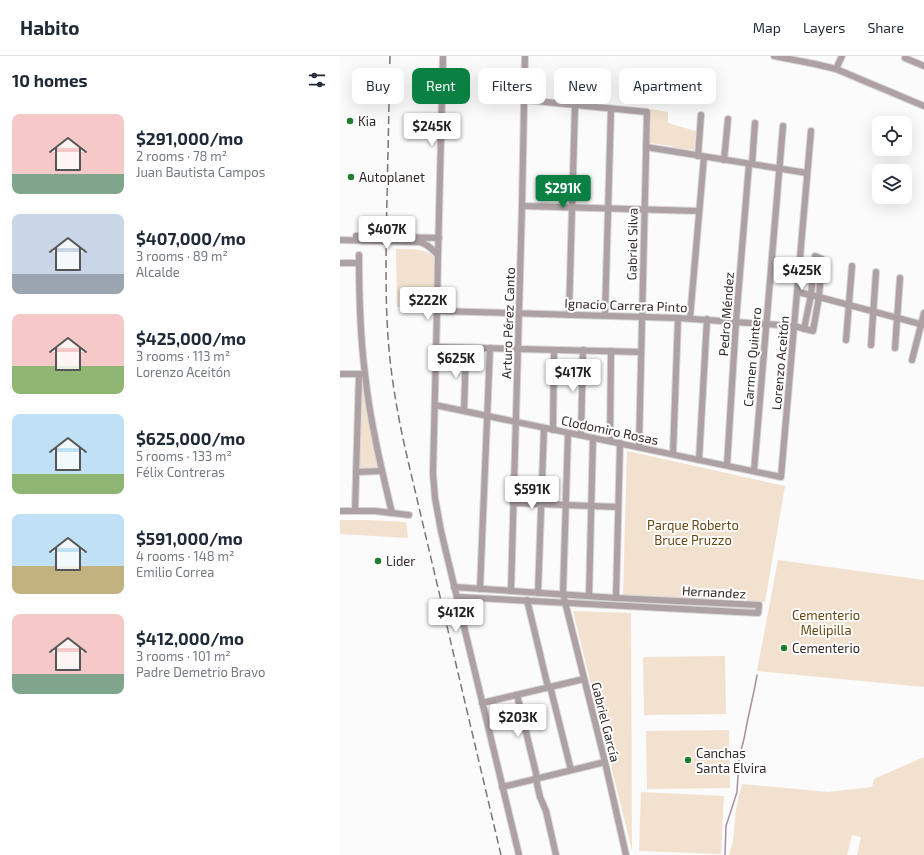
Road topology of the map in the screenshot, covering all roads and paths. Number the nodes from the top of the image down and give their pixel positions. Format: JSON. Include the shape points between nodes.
{"nodes":[{"id":1,"x":443,"y":56,"type":"edge"},
{"id":2,"x":525,"y":56,"type":"edge"},
{"id":3,"x":774,"y":56,"type":"edge"},
{"id":4,"x":842,"y":56,"type":"edge"},
{"id":5,"x":905,"y":58,"type":"dead end"},
{"id":6,"x":924,"y":66,"type":"edge"},
{"id":7,"x":525,"y":68,"type":"edge"},
{"id":8,"x":836,"y":69,"type":"junction"},
{"id":9,"x":546,"y":102,"type":"edge"},
{"id":10,"x":525,"y":104,"type":"edge"},
{"id":11,"x":575,"y":105,"type":"junction"},
{"id":12,"x":924,"y":106,"type":"edge"},
{"id":13,"x":611,"y":109,"type":"junction"},
{"id":14,"x":701,"y":115,"type":"dead end"},
{"id":15,"x":728,"y":119,"type":"dead end"},
{"id":16,"x":755,"y":123,"type":"dead end"},
{"id":17,"x":784,"y":126,"type":"dead end"},
{"id":18,"x":811,"y":131,"type":"dead end"},
{"id":19,"x":646,"y":147,"type":"junction"},
{"id":20,"x":701,"y":156,"type":"junction"},
{"id":21,"x":724,"y":160,"type":"junction"},
{"id":22,"x":750,"y":164,"type":"junction"},
{"id":23,"x":780,"y":169,"type":"junction"},
{"id":24,"x":807,"y":173,"type":"junction"},
{"id":25,"x":522,"y":206,"type":"junction"},
{"id":26,"x":572,"y":208,"type":"junction"},
{"id":27,"x":608,"y":209,"type":"junction"},
{"id":28,"x":644,"y":210,"type":"junction"},
{"id":29,"x":699,"y":211,"type":"junction"},
{"id":30,"x":340,"y":236,"type":"edge"},
{"id":31,"x":439,"y":238,"type":"junction"},
{"id":32,"x":340,"y":240,"type":"edge"},
{"id":33,"x":359,"y":255,"type":"dead end"},
{"id":34,"x":438,"y":255,"type":"junction"},
{"id":35,"x":340,"y":263,"type":"edge"},
{"id":36,"x":359,"y":263,"type":"junction"},
{"id":37,"x":852,"y":266,"type":"dead end"},
{"id":38,"x":876,"y":272,"type":"dead end"},
{"id":39,"x":900,"y":278,"type":"dead end"},
{"id":40,"x":797,"y":292,"type":"junction"},
{"id":41,"x":810,"y":295,"type":"junction"},
{"id":42,"x":819,"y":297,"type":"junction"},
{"id":43,"x":849,"y":305,"type":"junction"},
{"id":44,"x":437,"y":311,"type":"junction"},
{"id":45,"x":873,"y":312,"type":"junction"},
{"id":46,"x":519,"y":313,"type":"junction"},
{"id":47,"x":924,"y":313,"type":"edge"},
{"id":48,"x":569,"y":314,"type":"junction"},
{"id":49,"x":605,"y":315,"type":"junction"},
{"id":50,"x":642,"y":316,"type":"junction"},
{"id":51,"x":678,"y":318,"type":"junction"},
{"id":52,"x":690,"y":318,"type":"junction"},
{"id":53,"x":897,"y":318,"type":"junction"},
{"id":54,"x":706,"y":319,"type":"junction"},
{"id":55,"x":736,"y":322,"type":"junction"},
{"id":56,"x":766,"y":324,"type":"junction"},
{"id":57,"x":922,"y":325,"type":"edge"},
{"id":58,"x":794,"y":326,"type":"junction"},
{"id":59,"x":804,"y":329,"type":"junction"},
{"id":60,"x":846,"y":340,"type":"dead end"},
{"id":61,"x":871,"y":345,"type":"dead end"},
{"id":62,"x":436,"y":347,"type":"junction"},
{"id":63,"x":466,"y":348,"type":"junction"},
{"id":64,"x":490,"y":348,"type":"junction"},
{"id":65,"x":895,"y":348,"type":"dead end"},
{"id":66,"x":518,"y":349,"type":"junction"},
{"id":67,"x":554,"y":350,"type":"junction"},
{"id":68,"x":583,"y":350,"type":"junction"},
{"id":69,"x":611,"y":351,"type":"junction"},
{"id":70,"x":641,"y":352,"type":"junction"},
{"id":71,"x":912,"y":360,"type":"dead end"},
{"id":72,"x":340,"y":374,"type":"edge"},
{"id":73,"x":362,"y":374,"type":"junction"},
{"id":74,"x":435,"y":405,"type":"junction"},
{"id":75,"x":464,"y":411,"type":"junction"},
{"id":76,"x":487,"y":416,"type":"junction"},
{"id":77,"x":516,"y":422,"type":"junction"},
{"id":78,"x":544,"y":428,"type":"junction"},
{"id":79,"x":553,"y":430,"type":"junction"},
{"id":80,"x":568,"y":433,"type":"junction"},
{"id":81,"x":581,"y":436,"type":"junction"},
{"id":82,"x":593,"y":438,"type":"junction"},
{"id":83,"x":610,"y":441,"type":"junction"},
{"id":84,"x":620,"y":443,"type":"junction"},
{"id":85,"x":639,"y":447,"type":"junction"},
{"id":86,"x":673,"y":454,"type":"junction"},
{"id":87,"x":699,"y":460,"type":"junction"},
{"id":88,"x":727,"y":466,"type":"junction"},
{"id":89,"x":382,"y":471,"type":"junction"},
{"id":90,"x":754,"y":471,"type":"junction"},
{"id":91,"x":356,"y":472,"type":"junction"},
{"id":92,"x":781,"y":476,"type":"joint"},
{"id":93,"x":513,"y":503,"type":"junction"},
{"id":94,"x":541,"y":504,"type":"junction"},
{"id":95,"x":566,"y":505,"type":"junction"},
{"id":96,"x":591,"y":506,"type":"junction"},
{"id":97,"x":618,"y":507,"type":"junction"},
{"id":98,"x":340,"y":511,"type":"edge"},
{"id":99,"x":355,"y":511,"type":"junction"},
{"id":100,"x":392,"y":513,"type":"junction"},
{"id":101,"x":408,"y":515,"type":"dead end"},
{"id":102,"x":454,"y":587,"type":"junction"},
{"id":103,"x":480,"y":589,"type":"junction"},
{"id":104,"x":511,"y":591,"type":"junction"},
{"id":105,"x":538,"y":593,"type":"junction"},
{"id":106,"x":563,"y":594,"type":"junction"},
{"id":107,"x":589,"y":596,"type":"junction"},
{"id":108,"x":457,"y":597,"type":"junction"},
{"id":109,"x":616,"y":598,"type":"junction"},
{"id":110,"x":527,"y":600,"type":"junction"},
{"id":111,"x":564,"y":602,"type":"junction"},
{"id":112,"x":584,"y":679,"type":"junction"},
{"id":113,"x":549,"y":687,"type":"junction"},
{"id":114,"x":517,"y":695,"type":"junction"},
{"id":115,"x":482,"y":703,"type":"junction"},
{"id":116,"x":604,"y":762,"type":"junction"},
{"id":117,"x":570,"y":770,"type":"junction"},
{"id":118,"x":536,"y":778,"type":"junction"},
{"id":119,"x":502,"y":787,"type":"junction"},
{"id":120,"x":518,"y":855,"type":"edge"},
{"id":121,"x":556,"y":855,"type":"edge"},
{"id":122,"x":626,"y":855,"type":"edge"}],
"edges":[{"from":1,"to":31,"type":"street"},
{"from":2,"to":7,"type":"street","name":"Arturo Pérez Canto"},
{"from":3,"to":8,"type":"street"},
{"from":4,"to":8,"type":"street"},
{"from":5,"to":6,"type":"street"},
{"from":8,"to":12,"type":"street"},
{"from":9,"to":11,"type":"street"},
{"from":10,"to":25,"type":"street","name":"Arturo Pérez Canto"},
{"from":11,"to":13,"type":"street"},
{"from":11,"to":26,"type":"street"},
{"from":13,"to":19,"type":"street","name":"Gabriel Silva","via":[[647,112]]},
{"from":13,"to":27,"type":"street"},
{"from":14,"to":20,"type":"street"},
{"from":15,"to":21,"type":"street"},
{"from":16,"to":22,"type":"street","name":"Pedro Méndez"},
{"from":17,"to":23,"type":"street","name":"Carmen Quintero"},
{"from":18,"to":24,"type":"street","name":"Lorenzo Aceitón"},
{"from":19,"to":20,"type":"street"},
{"from":19,"to":28,"type":"street","name":"Gabriel Silva"},
{"from":20,"to":21,"type":"street"},
{"from":20,"to":29,"type":"street"},
{"from":21,"to":22,"type":"street"},
{"from":22,"to":23,"type":"street"},
{"from":22,"to":55,"type":"street","name":"Pedro Méndez"},
{"from":23,"to":24,"type":"street"},
{"from":23,"to":56,"type":"street","name":"Carmen Quintero"},
{"from":24,"to":40,"type":"street","name":"Lorenzo Aceitón"},
{"from":25,"to":26,"type":"street"},
{"from":25,"to":46,"type":"street","name":"Arturo Pérez Canto"},
{"from":26,"to":27,"type":"street"},
{"from":26,"to":48,"type":"street"},
{"from":27,"to":28,"type":"street"},
{"from":27,"to":49,"type":"street"},
{"from":28,"to":29,"type":"street"},
{"from":28,"to":50,"type":"street","name":"Gabriel Silva"},
{"from":29,"to":52,"type":"street"},
{"from":30,"to":31,"type":"street"},
{"from":31,"to":34,"type":"street"},
{"from":32,"to":34,"type":"street","via":[[420,242]]},
{"from":33,"to":36,"type":"street"},
{"from":34,"to":44,"type":"street"},
{"from":35,"to":36,"type":"street"},
{"from":36,"to":73,"type":"street"},
{"from":37,"to":43,"type":"street"},
{"from":38,"to":45,"type":"street"},
{"from":39,"to":53,"type":"street"},
{"from":40,"to":41,"type":"street"},
{"from":40,"to":58,"type":"street","name":"Lorenzo Aceitón"},
{"from":41,"to":42,"type":"street"},
{"from":41,"to":42,"type":"street","via":[[815,256],[822,259]]},
{"from":41,"to":59,"type":"street"},
{"from":42,"to":43,"type":"street"},
{"from":42,"to":59,"type":"street","name":"Ignacio Carrera Pinto","via":[[814,331]]},
{"from":43,"to":45,"type":"street"},
{"from":43,"to":60,"type":"street"},
{"from":44,"to":46,"type":"street","name":"Ignacio Carrera Pinto"},
{"from":44,"to":62,"type":"street"},
{"from":45,"to":53,"type":"street"},
{"from":45,"to":61,"type":"street"},
{"from":46,"to":48,"type":"street","name":"Ignacio Carrera Pinto"},
{"from":46,"to":66,"type":"street","name":"Arturo Pérez Canto"},
{"from":47,"to":57,"type":"street"},
{"from":48,"to":49,"type":"street","name":"Ignacio Carrera Pinto"},
{"from":49,"to":50,"type":"street","name":"Ignacio Carrera Pinto"},
{"from":50,"to":51,"type":"street","name":"Ignacio Carrera Pinto"},
{"from":50,"to":70,"type":"street","name":"Gabriel Silva"},
{"from":51,"to":52,"type":"street","name":"Ignacio Carrera Pinto"},
{"from":51,"to":86,"type":"street"},
{"from":52,"to":54,"type":"street","name":"Ignacio Carrera Pinto"},
{"from":53,"to":57,"type":"street"},
{"from":53,"to":65,"type":"street"},
{"from":54,"to":55,"type":"street","name":"Ignacio Carrera Pinto"},
{"from":54,"to":87,"type":"street"},
{"from":55,"to":56,"type":"street","name":"Ignacio Carrera Pinto"},
{"from":55,"to":88,"type":"street","name":"Pedro Méndez"},
{"from":56,"to":58,"type":"street","name":"Ignacio Carrera Pinto"},
{"from":56,"to":90,"type":"street","name":"Carmen Quintero"},
{"from":57,"to":71,"type":"street"},
{"from":58,"to":59,"type":"street","name":"Ignacio Carrera Pinto"},
{"from":58,"to":92,"type":"street","name":"Lorenzo Aceitón"},
{"from":62,"to":63,"type":"street"},
{"from":62,"to":74,"type":"street"},
{"from":63,"to":64,"type":"street"},
{"from":63,"to":75,"type":"street"},
{"from":64,"to":66,"type":"street"},
{"from":64,"to":76,"type":"street"},
{"from":66,"to":67,"type":"street"},
{"from":66,"to":77,"type":"street","name":"Arturo Pérez Canto"},
{"from":67,"to":68,"type":"street"},
{"from":67,"to":79,"type":"street"},
{"from":68,"to":69,"type":"street"},
{"from":68,"to":81,"type":"street"},
{"from":69,"to":70,"type":"street"},
{"from":69,"to":83,"type":"street"},
{"from":70,"to":85,"type":"street","name":"Gabriel Silva"},
{"from":72,"to":73,"type":"street"},
{"from":73,"to":89,"type":"street"},
{"from":73,"to":91,"type":"street"},
{"from":74,"to":75,"type":"street","name":"Clodomiro Rosas"},
{"from":74,"to":102,"type":"street","via":[[434,494]]},
{"from":75,"to":76,"type":"street","name":"Clodomiro Rosas"},
{"from":76,"to":77,"type":"street","name":"Clodomiro Rosas"},
{"from":76,"to":103,"type":"street"},
{"from":77,"to":78,"type":"street","name":"Clodomiro Rosas"},
{"from":77,"to":93,"type":"street","name":"Arturo Pérez Canto"},
{"from":78,"to":79,"type":"street","name":"Clodomiro Rosas"},
{"from":78,"to":94,"type":"street"},
{"from":79,"to":80,"type":"street","name":"Clodomiro Rosas"},
{"from":80,"to":81,"type":"street","name":"Clodomiro Rosas"},
{"from":80,"to":95,"type":"street","name":"Gabriel García"},
{"from":81,"to":82,"type":"street","name":"Clodomiro Rosas"},
{"from":82,"to":83,"type":"street","name":"Clodomiro Rosas"},
{"from":82,"to":96,"type":"street"},
{"from":83,"to":84,"type":"street","name":"Clodomiro Rosas"},
{"from":84,"to":85,"type":"street","name":"Clodomiro Rosas"},
{"from":84,"to":97,"type":"street"},
{"from":85,"to":86,"type":"street","name":"Clodomiro Rosas"},
{"from":86,"to":87,"type":"street","name":"Clodomiro Rosas"},
{"from":87,"to":88,"type":"street","name":"Clodomiro Rosas"},
{"from":88,"to":90,"type":"street","name":"Clodomiro Rosas"},
{"from":89,"to":91,"type":"street"},
{"from":89,"to":100,"type":"street"},
{"from":90,"to":92,"type":"street","name":"Clodomiro Rosas"},
{"from":91,"to":99,"type":"street"},
{"from":93,"to":94,"type":"street"},
{"from":93,"to":104,"type":"street","name":"Arturo Pérez Canto"},
{"from":94,"to":95,"type":"street"},
{"from":94,"to":105,"type":"street"},
{"from":95,"to":96,"type":"street"},
{"from":95,"to":106,"type":"street","name":"Gabriel García"},
{"from":96,"to":97,"type":"street"},
{"from":96,"to":107,"type":"street"},
{"from":97,"to":109,"type":"street"},
{"from":98,"to":99,"type":"street"},
{"from":99,"to":100,"type":"street"},
{"from":100,"to":101,"type":"street"},
{"from":102,"to":103,"type":"street","name":"Hernandez"},
{"from":102,"to":108,"type":"street"},
{"from":103,"to":104,"type":"street","name":"Hernandez"},
{"from":104,"to":105,"type":"street","name":"Hernandez"},
{"from":105,"to":106,"type":"street","name":"Hernandez"},
{"from":106,"to":107,"type":"street","name":"Hernandez"},
{"from":106,"to":111,"type":"street","name":"Gabriel García"},
{"from":107,"to":109,"type":"street","name":"Hernandez"},
{"from":108,"to":110,"type":"street","name":"Hernandez"},
{"from":108,"to":115,"type":"street"},
{"from":109,"to":111,"type":"street","name":"Hernandez","via":[[759,605],[758,613]]},
{"from":110,"to":111,"type":"street","name":"Hernandez"},
{"from":110,"to":113,"type":"street"},
{"from":111,"to":112,"type":"street","name":"Gabriel García"},
{"from":112,"to":113,"type":"street"},
{"from":112,"to":116,"type":"street","name":"Gabriel García"},
{"from":113,"to":114,"type":"street"},
{"from":113,"to":117,"type":"street"},
{"from":114,"to":115,"type":"street"},
{"from":114,"to":118,"type":"street"},
{"from":115,"to":119,"type":"street"},
{"from":116,"to":117,"type":"street"},
{"from":116,"to":122,"type":"street","name":"Gabriel García"},
{"from":117,"to":118,"type":"street"},
{"from":118,"to":119,"type":"street"},
{"from":118,"to":121,"type":"street"},
{"from":119,"to":120,"type":"street"}]}
